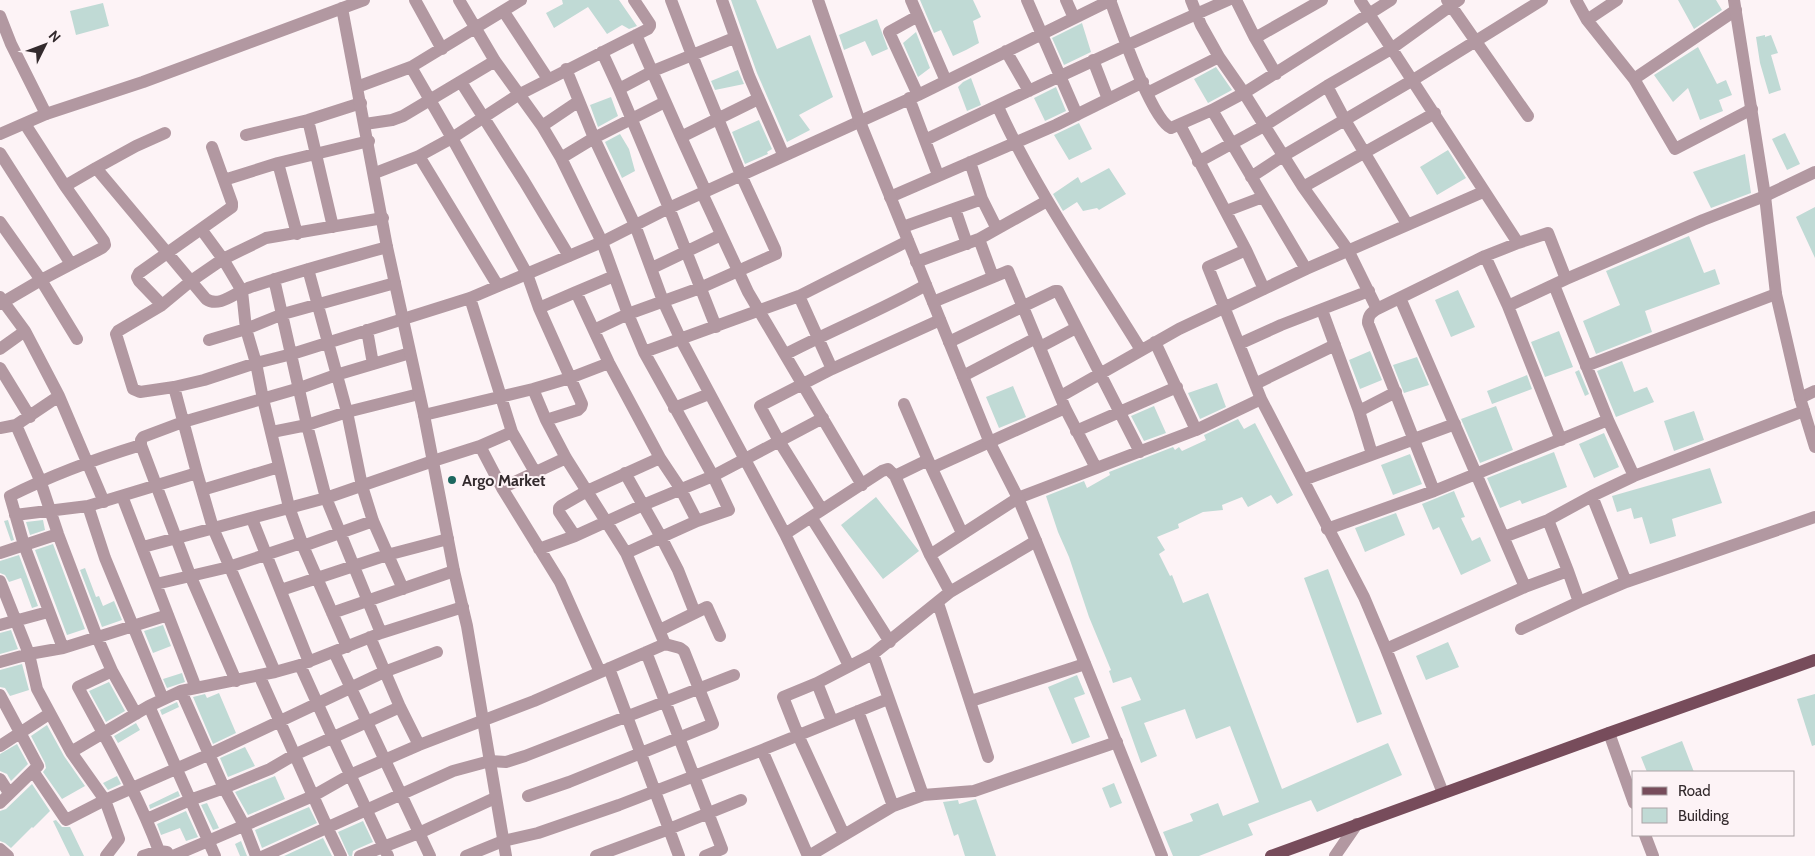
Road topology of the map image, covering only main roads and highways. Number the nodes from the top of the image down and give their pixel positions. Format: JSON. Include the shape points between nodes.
{"nodes":[{"id":1,"x":1815,"y":660,"type":"edge"},
{"id":2,"x":1271,"y":856,"type":"edge"}],
"edges":[{"from":1,"to":2,"type":"main road"}]}
